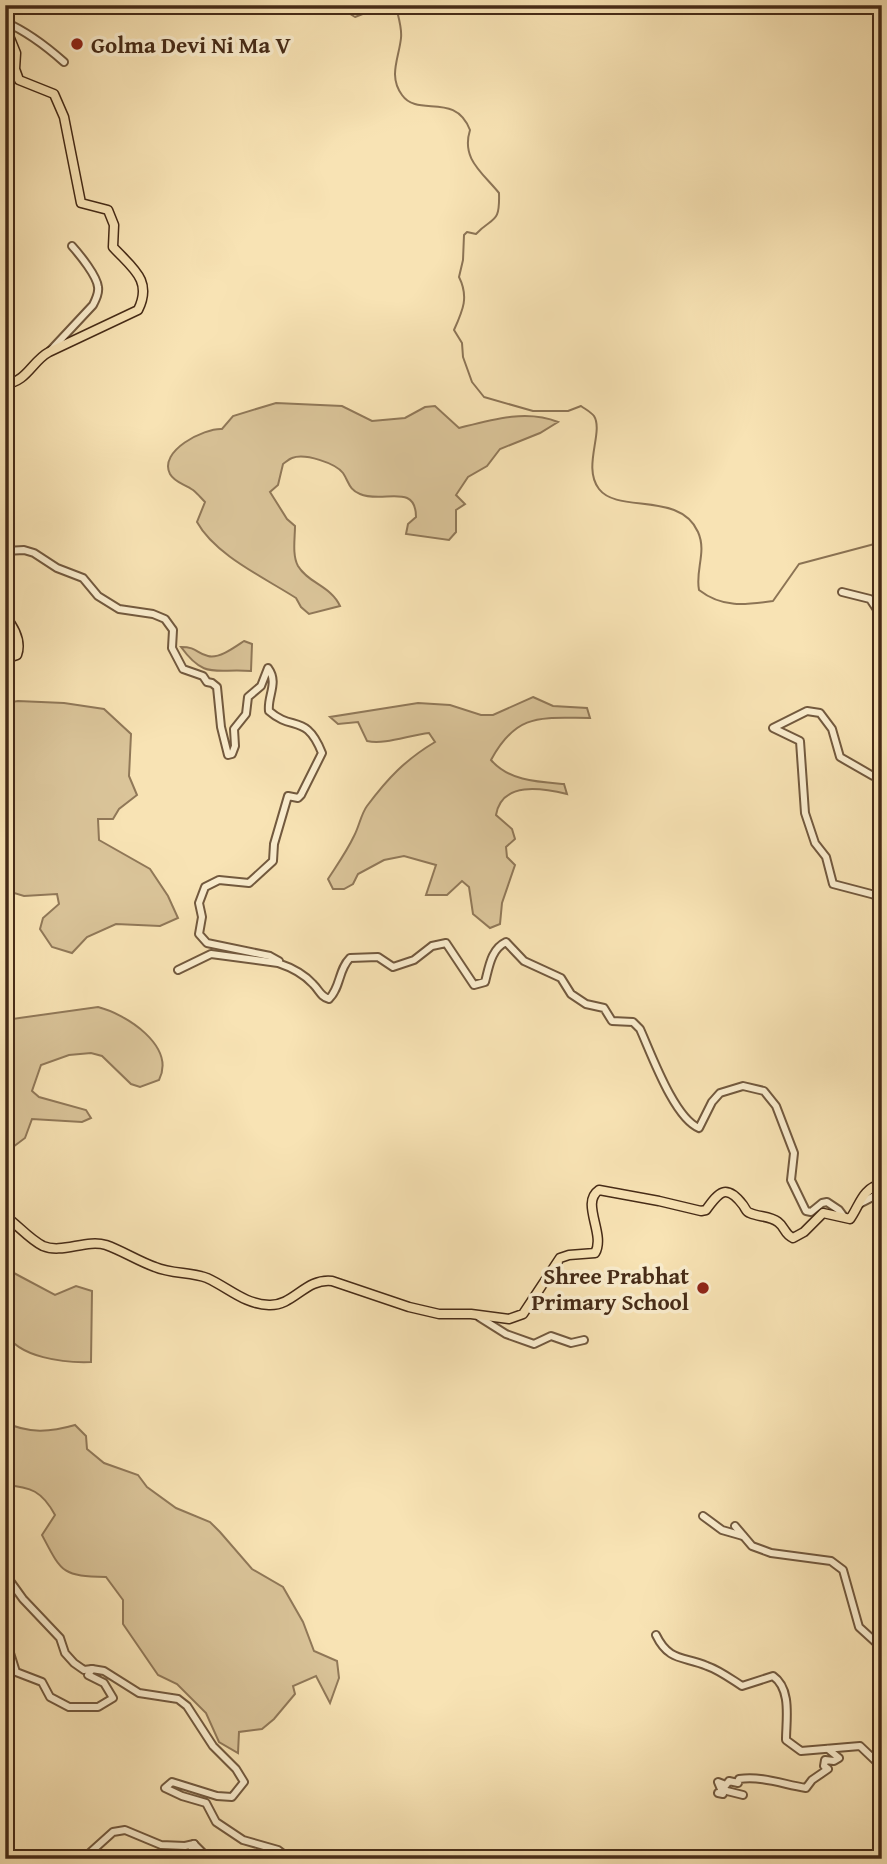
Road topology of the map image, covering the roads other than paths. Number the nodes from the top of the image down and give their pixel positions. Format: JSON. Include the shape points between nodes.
{"nodes":[{"id":1,"x":5,"y":24,"type":"edge"},
{"id":2,"x":64,"y":62,"type":"dead end"},
{"id":3,"x":72,"y":246,"type":"dead end"},
{"id":4,"x":49,"y":352,"type":"junction"},
{"id":5,"x":5,"y":384,"type":"edge"},
{"id":6,"x":5,"y":551,"type":"edge"},
{"id":7,"x":842,"y":592,"type":"dead end"},
{"id":8,"x":5,"y":616,"type":"edge"},
{"id":9,"x":882,"y":633,"type":"edge"},
{"id":10,"x":5,"y":659,"type":"edge"},
{"id":11,"x":882,"y":772,"type":"edge"},
{"id":12,"x":882,"y":906,"type":"edge"},
{"id":13,"x":287,"y":966,"type":"junction"},
{"id":14,"x":178,"y":970,"type":"dead end"},
{"id":15,"x":882,"y":1184,"type":"edge"},
{"id":16,"x":882,"y":1192,"type":"edge"},
{"id":17,"x":857,"y":1206,"type":"junction"},
{"id":18,"x":5,"y":1216,"type":"edge"},
{"id":19,"x":845,"y":1218,"type":"junction"},
{"id":20,"x":477,"y":1316,"type":"junction"},
{"id":21,"x":584,"y":1340,"type":"dead end"},
{"id":22,"x":703,"y":1516,"type":"dead end"},
{"id":23,"x":735,"y":1526,"type":"dead end"},
{"id":24,"x":743,"y":1536,"type":"junction"},
{"id":25,"x":5,"y":1574,"type":"edge"},
{"id":26,"x":656,"y":1635,"type":"dead end"},
{"id":27,"x":882,"y":1648,"type":"edge"},
{"id":28,"x":5,"y":1649,"type":"edge"},
{"id":29,"x":92,"y":1669,"type":"junction"},
{"id":30,"x":828,"y":1749,"type":"junction"},
{"id":31,"x":882,"y":1767,"type":"edge"},
{"id":32,"x":719,"y":1785,"type":"junction"},
{"id":33,"x":718,"y":1793,"type":"dead end"},
{"id":34,"x":743,"y":1795,"type":"dead end"},
{"id":35,"x":194,"y":1844,"type":"junction"},
{"id":36,"x":5,"y":1854,"type":"edge"},
{"id":37,"x":31,"y":1859,"type":"edge"},
{"id":38,"x":83,"y":1859,"type":"edge"},
{"id":39,"x":196,"y":1859,"type":"edge"},
{"id":40,"x":209,"y":1859,"type":"edge"},
{"id":41,"x":290,"y":1859,"type":"edge"}],
"edges":[{"from":1,"to":2,"type":"street","via":[[31,36]]},
{"from":1,"to":4,"type":"main road","via":[[16,53],[19,80],[54,94],[64,117],[81,203],[108,210],[114,225],[113,247],[142,279],[144,290],[138,310]]},
{"from":3,"to":4,"type":"street","via":[[99,286],[97,296]]},
{"from":4,"to":5,"type":"main road","via":[[38,358],[29,373]]},
{"from":6,"to":13,"type":"street","via":[[34,552],[83,578],[98,596],[118,609],[165,619],[183,669],[217,687],[228,755],[234,746],[234,729],[246,714],[248,697],[261,686],[268,668],[273,687],[269,711],[305,727],[322,753],[298,798],[288,796],[273,861],[249,883],[219,880],[205,887],[199,903],[199,934],[207,943],[270,956]]},
{"from":7,"to":9,"type":"street","via":[[870,598]]},
{"from":8,"to":10,"type":"main road","via":[[20,647],[17,654]]},
{"from":11,"to":12,"type":"street","via":[[873,776],[840,757],[832,729],[820,713],[807,711],[773,729],[800,741],[804,813],[815,843],[826,857],[833,884],[875,895]]},
{"from":13,"to":14,"type":"street","via":[[211,954]]},
{"from":13,"to":19,"type":"street","via":[[329,999],[350,958],[378,957],[393,967],[446,943],[474,985],[485,982],[491,959],[506,942],[524,961],[561,978],[571,994],[604,1008],[612,1021],[633,1022],[640,1028],[675,1104],[691,1125],[699,1128],[720,1093],[743,1086],[764,1091],[776,1106],[794,1153],[791,1180],[806,1211],[827,1202]]},
{"from":15,"to":17,"type":"main road","via":[[867,1191]]},
{"from":16,"to":17,"type":"street"},
{"from":17,"to":19,"type":"main road","via":[[850,1219]]},
{"from":18,"to":20,"type":"main road","via":[[43,1246],[106,1245],[154,1267],[204,1277],[246,1301],[276,1305],[323,1280],[409,1307]]},
{"from":19,"to":20,"type":"main road","via":[[823,1213],[793,1238],[780,1223],[748,1213],[732,1193],[719,1193],[701,1211],[599,1190],[592,1200],[598,1236],[595,1253],[560,1258],[516,1318]]},
{"from":20,"to":21,"type":"street","via":[[534,1344],[551,1336],[571,1343]]},
{"from":22,"to":24,"type":"street","via":[[722,1530]]},
{"from":23,"to":24,"type":"street"},
{"from":24,"to":27,"type":"street","via":[[752,1546],[771,1553],[831,1561],[843,1570],[859,1627]]},
{"from":25,"to":29,"type":"street","via":[[60,1638],[74,1663]]},
{"from":26,"to":30,"type":"street","via":[[666,1651],[707,1666],[742,1686],[773,1676],[786,1694],[786,1740],[801,1751]]},
{"from":28,"to":29,"type":"street","via":[[16,1672],[42,1682],[50,1697],[69,1707],[98,1707],[113,1698],[104,1683],[88,1675]]},
{"from":29,"to":41,"type":"street","via":[[104,1671],[139,1693],[178,1699],[187,1706],[244,1782],[232,1797],[172,1782],[165,1788],[206,1803],[216,1822],[243,1840],[278,1850]]},
{"from":30,"to":31,"type":"street","via":[[860,1746]]},
{"from":30,"to":32,"type":"street","via":[[839,1758],[825,1760],[828,1769],[806,1788],[766,1778]]},
{"from":32,"to":33,"type":"street","via":[[723,1794]]},
{"from":32,"to":34,"type":"street"},
{"from":35,"to":38,"type":"street","via":[[161,1845],[125,1830],[113,1832]]},
{"from":35,"to":39,"type":"street","via":[[190,1853]]},
{"from":35,"to":40,"type":"street"},
{"from":36,"to":37,"type":"street"}]}
